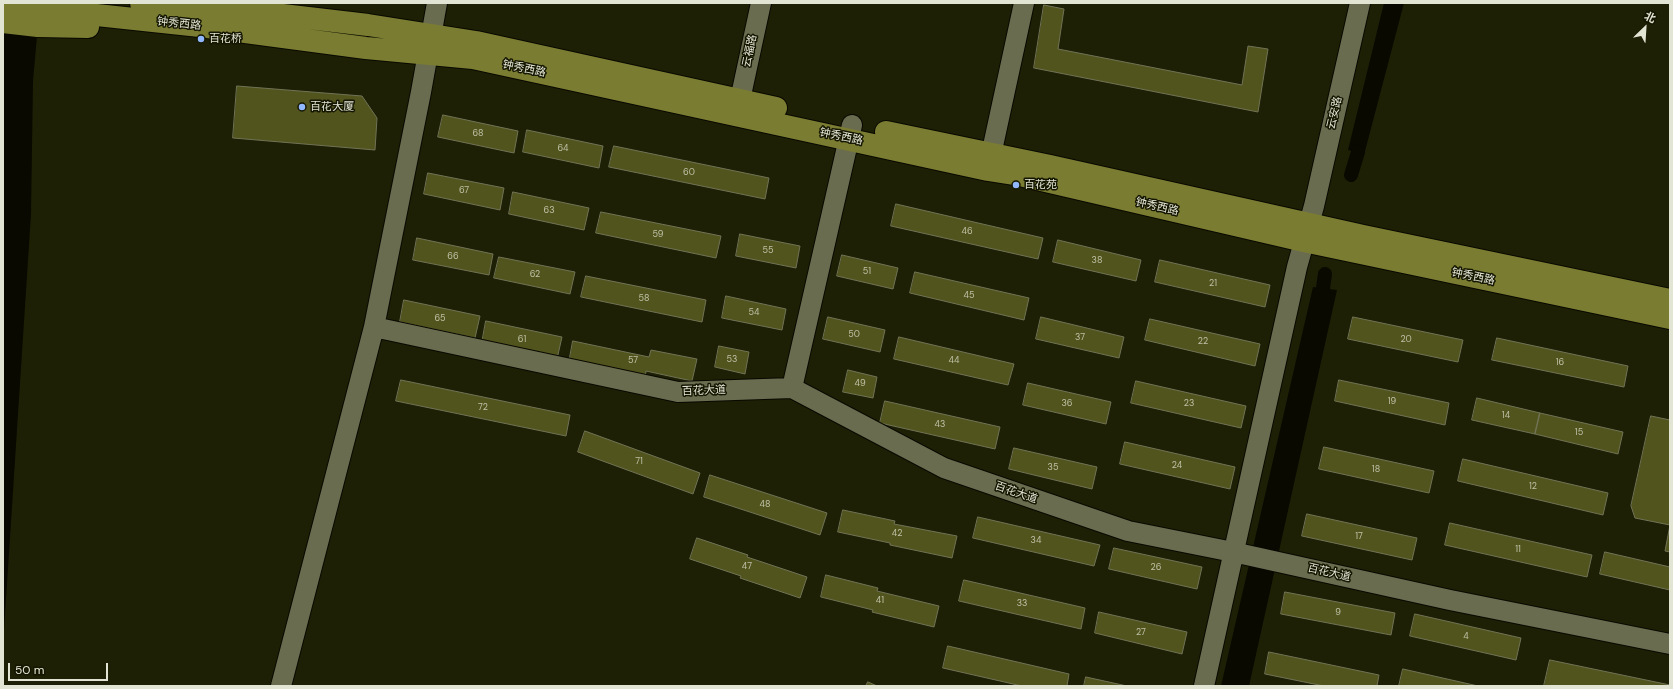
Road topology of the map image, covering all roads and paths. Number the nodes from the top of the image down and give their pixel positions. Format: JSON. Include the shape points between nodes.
{"nodes":[{"id":1,"x":437,"y":3,"type":"edge"},
{"id":2,"x":761,"y":3,"type":"edge"},
{"id":3,"x":1024,"y":3,"type":"edge"},
{"id":4,"x":1360,"y":3,"type":"edge"},
{"id":5,"x":3,"y":5,"type":"edge"},
{"id":6,"x":150,"y":8,"type":"edge"},
{"id":7,"x":38,"y":17,"type":"junction"},
{"id":8,"x":3,"y":22,"type":"edge"},
{"id":9,"x":429,"y":44,"type":"junction"},
{"id":10,"x":740,"y":100,"type":"junction"},
{"id":11,"x":851,"y":132,"type":"junction"},
{"id":12,"x":990,"y":162,"type":"junction"},
{"id":13,"x":1306,"y":232,"type":"junction"},
{"id":14,"x":1670,"y":300,"type":"edge"},
{"id":15,"x":1670,"y":318,"type":"edge"},
{"id":16,"x":374,"y":327,"type":"junction"},
{"id":17,"x":792,"y":388,"type":"junction"},
{"id":18,"x":1239,"y":554,"type":"junction"},
{"id":19,"x":1670,"y":644,"type":"edge"},
{"id":20,"x":281,"y":686,"type":"edge"},
{"id":21,"x":1204,"y":686,"type":"edge"}],
"edges":[{"from":1,"to":9,"type":"street"},
{"from":2,"to":10,"type":"street","name":"云福路"},
{"from":3,"to":12,"type":"street"},
{"from":4,"to":13,"type":"street","name":"云安路"},
{"from":5,"to":7,"type":"main road","name":"钟秀西路"},
{"from":6,"to":7,"type":"main road","name":"钟秀西路"},
{"from":6,"to":9,"type":"main road","name":"钟秀西路","via":[[274,14]]},
{"from":7,"to":8,"type":"main road"},
{"from":9,"to":10,"type":"main road","name":"钟秀西路","via":[[476,42]]},
{"from":9,"to":11,"type":"main road","name":"钟秀西路","via":[[473,58]]},
{"from":9,"to":16,"type":"street"},
{"from":10,"to":11,"type":"main road","name":"钟秀西路"},
{"from":11,"to":12,"type":"main road","name":"钟秀西路"},
{"from":11,"to":17,"type":"street"},
{"from":12,"to":13,"type":"main road","name":"钟秀西路"},
{"from":13,"to":14,"type":"main road","name":"钟秀西路","via":[[1363,236]]},
{"from":13,"to":15,"type":"main road","name":"钟秀西路"},
{"from":13,"to":18,"type":"street","name":"云安路","via":[[1295,275]]},
{"from":16,"to":17,"type":"street","name":"百花大道","via":[[678,392]]},
{"from":16,"to":20,"type":"street"},
{"from":17,"to":18,"type":"street","name":"百花大道","via":[[944,468],[1128,531]]},
{"from":18,"to":19,"type":"street","name":"百花大道"},
{"from":18,"to":21,"type":"street","name":"云安路"}]}
